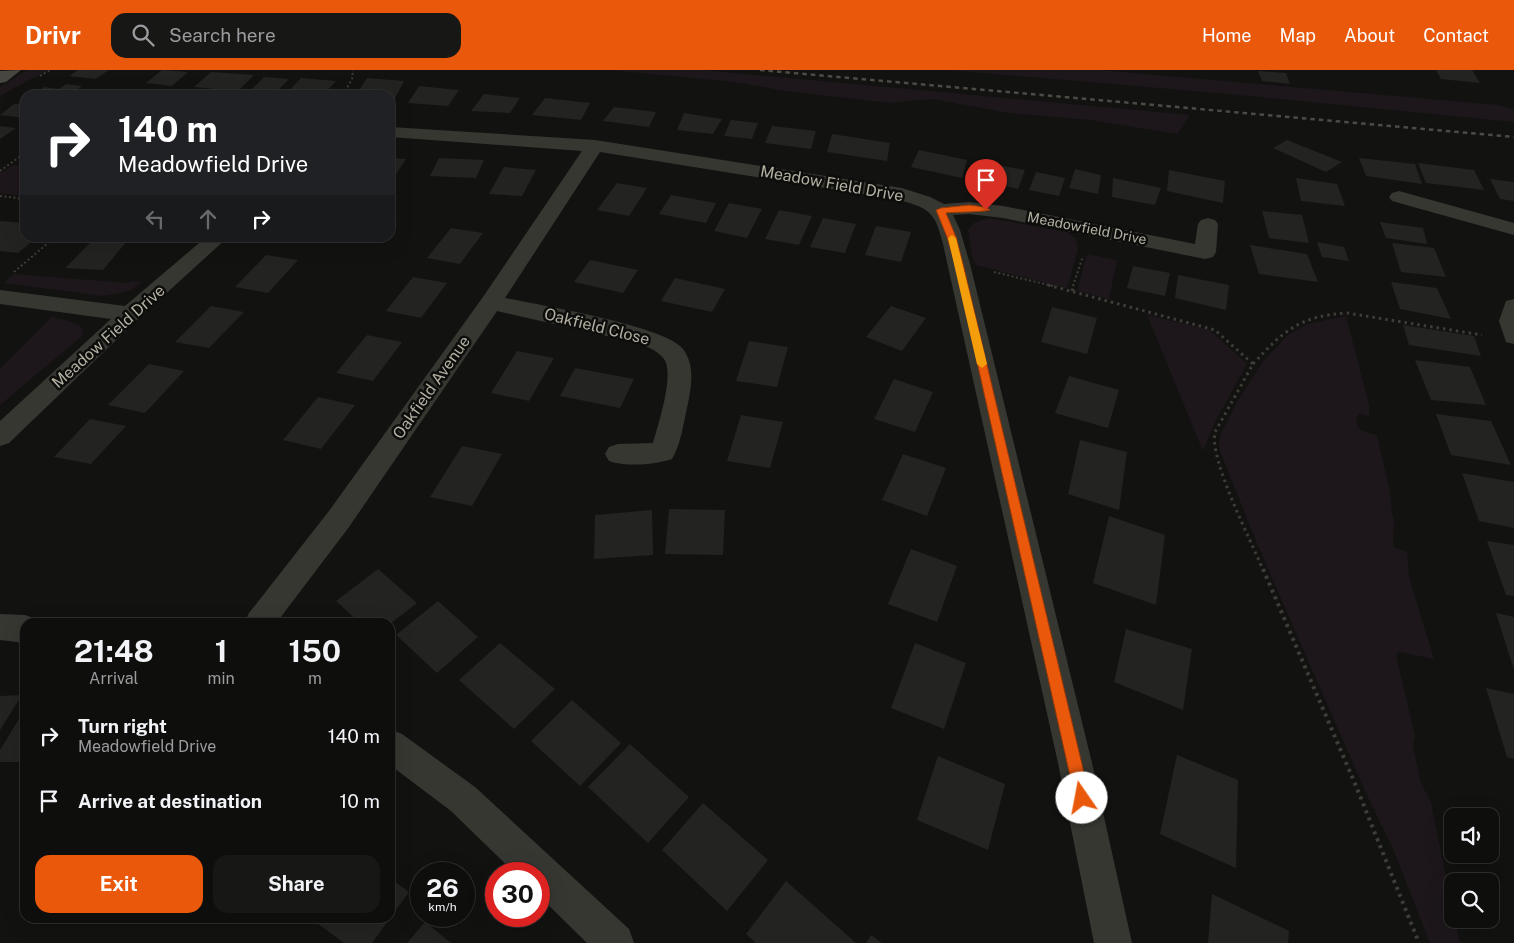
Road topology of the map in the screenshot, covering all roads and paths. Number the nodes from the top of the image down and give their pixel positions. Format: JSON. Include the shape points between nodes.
{"nodes":[{"id":1,"x":13,"y":70,"type":"edge"},
{"id":2,"x":353,"y":70,"type":"edge"},
{"id":3,"x":0,"y":78,"type":"edge"},
{"id":4,"x":346,"y":90,"type":"edge"},
{"id":5,"x":395,"y":132,"type":"edge"},
{"id":6,"x":595,"y":146,"type":"junction"},
{"id":7,"x":20,"y":157,"type":"edge"},
{"id":8,"x":0,"y":171,"type":"edge"},
{"id":9,"x":0,"y":196,"type":"edge"},
{"id":10,"x":1398,"y":197,"type":"dead end"},
{"id":11,"x":20,"y":198,"type":"edge"},
{"id":12,"x":941,"y":210,"type":"junction"},
{"id":13,"x":1208,"y":224,"type":"dead end"},
{"id":14,"x":1092,"y":229,"type":"junction"},
{"id":15,"x":1514,"y":229,"type":"edge"},
{"id":16,"x":49,"y":242,"type":"edge"},
{"id":17,"x":212,"y":242,"type":"edge"},
{"id":18,"x":959,"y":264,"type":"junction"},
{"id":19,"x":14,"y":272,"type":"dead end"},
{"id":20,"x":1072,"y":291,"type":"junction"},
{"id":21,"x":0,"y":297,"type":"edge"},
{"id":22,"x":491,"y":302,"type":"junction"},
{"id":23,"x":1514,"y":306,"type":"edge"},
{"id":24,"x":130,"y":314,"type":"junction"},
{"id":25,"x":1484,"y":336,"type":"dead end"},
{"id":26,"x":1514,"y":336,"type":"edge"},
{"id":27,"x":1253,"y":364,"type":"junction"},
{"id":28,"x":0,"y":436,"type":"edge"},
{"id":29,"x":618,"y":454,"type":"dead end"},
{"id":30,"x":263,"y":618,"type":"edge"},
{"id":31,"x":0,"y":627,"type":"edge"},
{"id":32,"x":20,"y":629,"type":"edge"},
{"id":33,"x":395,"y":748,"type":"edge"},
{"id":34,"x":615,"y":943,"type":"edge"},
{"id":35,"x":1113,"y":943,"type":"edge"},
{"id":36,"x":1419,"y":943,"type":"edge"}],
"edges":[{"from":1,"to":3,"type":"street"},
{"from":2,"to":4,"type":"path"},
{"from":5,"to":6,"type":"street","name":"Meadow Field Drive"},
{"from":6,"to":12,"type":"street","name":"Meadow Field Drive","via":[[894,192]]},
{"from":6,"to":22,"type":"street","name":"Oakfield Avenue"},
{"from":7,"to":8,"type":"path"},
{"from":9,"to":11,"type":"path"},
{"from":10,"to":15,"type":"street"},
{"from":12,"to":14,"type":"street","name":"Meadowfield Drive","via":[[969,208],[1004,212]]},
{"from":12,"to":18,"type":"street"},
{"from":13,"to":14,"type":"street","name":"Meadowfield Drive","via":[[1206,252]]},
{"from":14,"to":20,"type":"path"},
{"from":16,"to":19,"type":"path"},
{"from":17,"to":24,"type":"street","name":"Meadow Field Drive"},
{"from":18,"to":20,"type":"path"},
{"from":18,"to":35,"type":"street","via":[[1075,763]]},
{"from":20,"to":27,"type":"path","via":[[1215,330]]},
{"from":21,"to":24,"type":"street"},
{"from":22,"to":29,"type":"street","name":"Oakfield Close","via":[[642,336],[663,344],[673,353],[679,362],[676,400],[663,452]]},
{"from":22,"to":30,"type":"street","name":"Oakfield Avenue","via":[[339,519]]},
{"from":23,"to":26,"type":"street","via":[[1510,321]]},
{"from":24,"to":28,"type":"street","name":"Meadow Field Drive"},
{"from":25,"to":27,"type":"path","via":[[1334,313],[1305,319],[1276,338]]},
{"from":27,"to":36,"type":"path","via":[[1215,432],[1213,442],[1220,469],[1356,786]]},
{"from":31,"to":32,"type":"street"},
{"from":33,"to":34,"type":"street","via":[[463,800]]}]}
